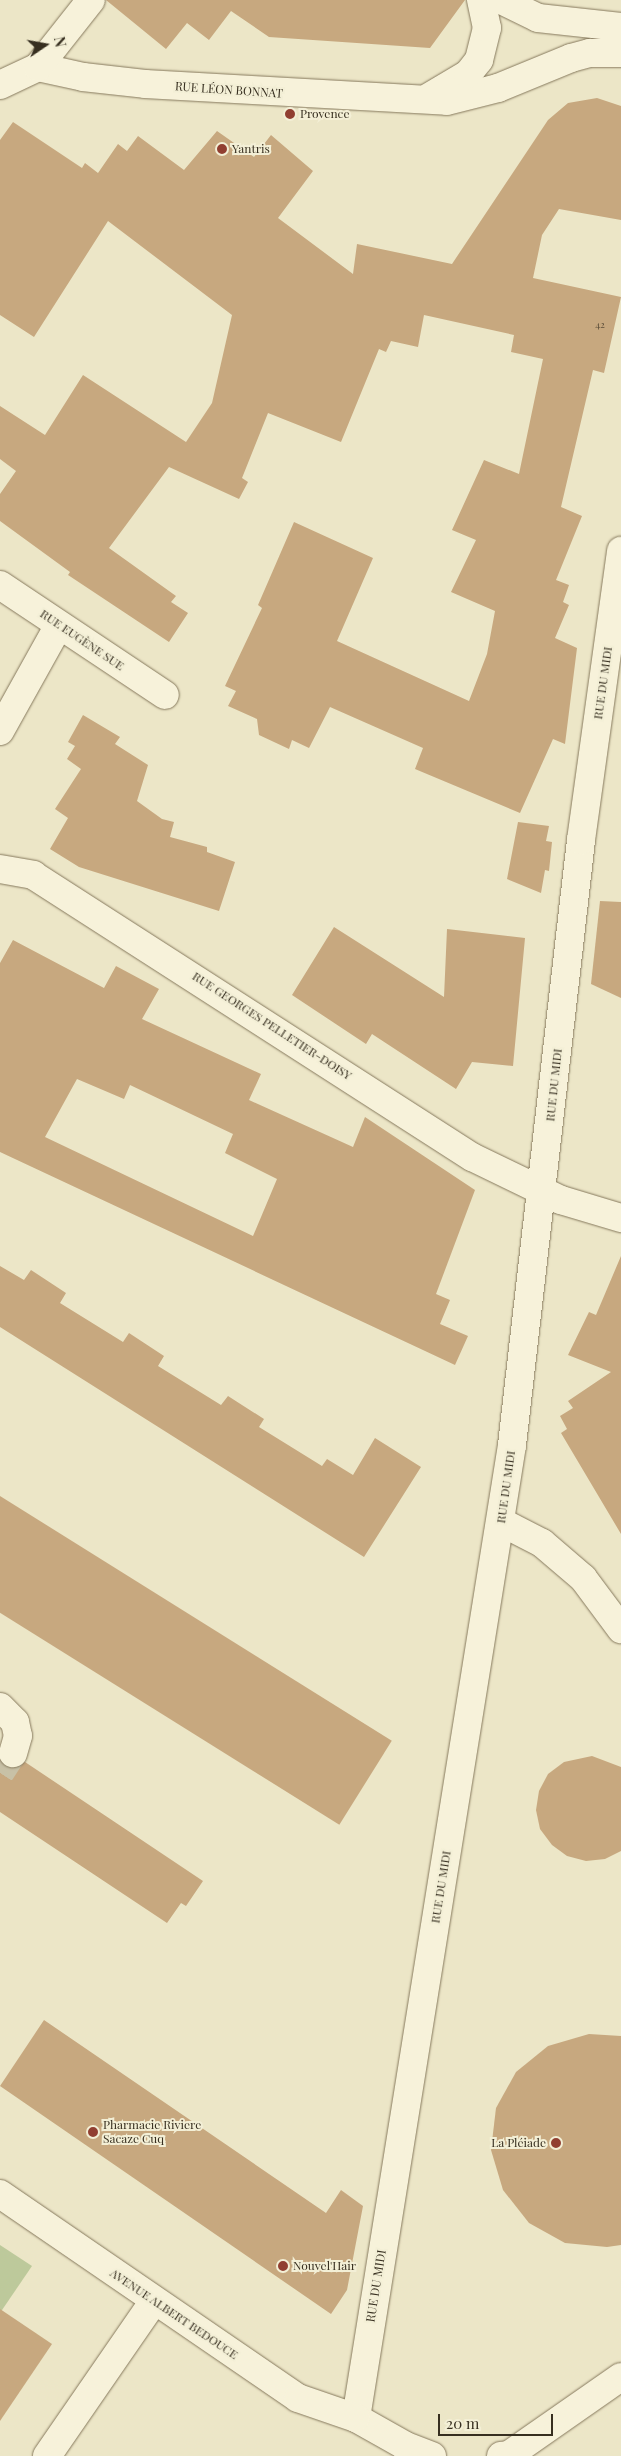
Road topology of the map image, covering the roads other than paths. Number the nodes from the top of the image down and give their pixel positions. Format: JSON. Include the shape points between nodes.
{"nodes":[{"id":1,"x":91,"y":0,"type":"edge"},
{"id":2,"x":481,"y":0,"type":"edge"},
{"id":3,"x":501,"y":0,"type":"edge"},
{"id":4,"x":621,"y":27,"type":"edge"},
{"id":5,"x":621,"y":53,"type":"edge"},
{"id":6,"x":38,"y":66,"type":"junction"},
{"id":7,"x":3,"y":77,"type":"edge"},
{"id":8,"x":421,"y":101,"type":"junction"},
{"id":9,"x":621,"y":551,"type":"edge"},
{"id":10,"x":0,"y":585,"type":"edge"},
{"id":11,"x":59,"y":625,"type":"junction"},
{"id":12,"x":165,"y":695,"type":"dead end"},
{"id":13,"x":0,"y":731,"type":"edge"},
{"id":14,"x":0,"y":869,"type":"edge"},
{"id":15,"x":542,"y":1192,"type":"junction"},
{"id":16,"x":621,"y":1218,"type":"edge"},
{"id":17,"x":501,"y":1522,"type":"junction"},
{"id":18,"x":621,"y":1629,"type":"edge"},
{"id":19,"x":0,"y":1707,"type":"edge"},
{"id":20,"x":13,"y":1753,"type":"tunnel mouth"},
{"id":21,"x":0,"y":2194,"type":"edge"},
{"id":22,"x":154,"y":2301,"type":"junction"},
{"id":23,"x":621,"y":2377,"type":"edge"},
{"id":24,"x":356,"y":2418,"type":"junction"},
{"id":25,"x":47,"y":2456,"type":"edge"},
{"id":26,"x":432,"y":2456,"type":"edge"},
{"id":27,"x":501,"y":2456,"type":"edge"}],
"edges":[{"from":1,"to":6,"type":"street"},
{"from":2,"to":8,"type":"street","via":[[487,28],[479,60],[454,84]]},
{"from":3,"to":4,"type":"street","via":[[538,18]]},
{"from":5,"to":8,"type":"street","name":"RUE LÉON BONNAT","via":[[590,53],[468,97]]},
{"from":6,"to":7,"type":"street"},
{"from":6,"to":8,"type":"street","name":"RUE LÉON BONNAT","via":[[83,77],[145,84]]},
{"from":9,"to":15,"type":"street","name":"RUE DU MIDI","via":[[581,840]]},
{"from":10,"to":11,"type":"street","name":"RUE EUGÈNE SUE"},
{"from":11,"to":12,"type":"street","name":"RUE EUGÈNE SUE"},
{"from":11,"to":13,"type":"street"},
{"from":14,"to":15,"type":"street","name":"RUE GEORGES PELLETIER-DOISY","via":[[33,875],[472,1157]]},
{"from":15,"to":16,"type":"street","name":"RUE GEORGES PELLETIER-DOISY"},
{"from":15,"to":17,"type":"street","name":"RUE DU MIDI"},
{"from":17,"to":18,"type":"street","via":[[542,1543],[583,1578]]},
{"from":17,"to":24,"type":"street","name":"RUE DU MIDI"},
{"from":19,"to":20,"type":"street","via":[[15,1722],[18,1736]]},
{"from":21,"to":22,"type":"street","name":"AVENUE ALBERT BEDOUCE"},
{"from":22,"to":24,"type":"street","name":"AVENUE ALBERT BEDOUCE","via":[[298,2398]]},
{"from":22,"to":25,"type":"street"},
{"from":23,"to":27,"type":"street","via":[[510,2455]]},
{"from":24,"to":26,"type":"street","name":"AVENUE ALBERT BEDOUCE","via":[[404,2445]]}]}
